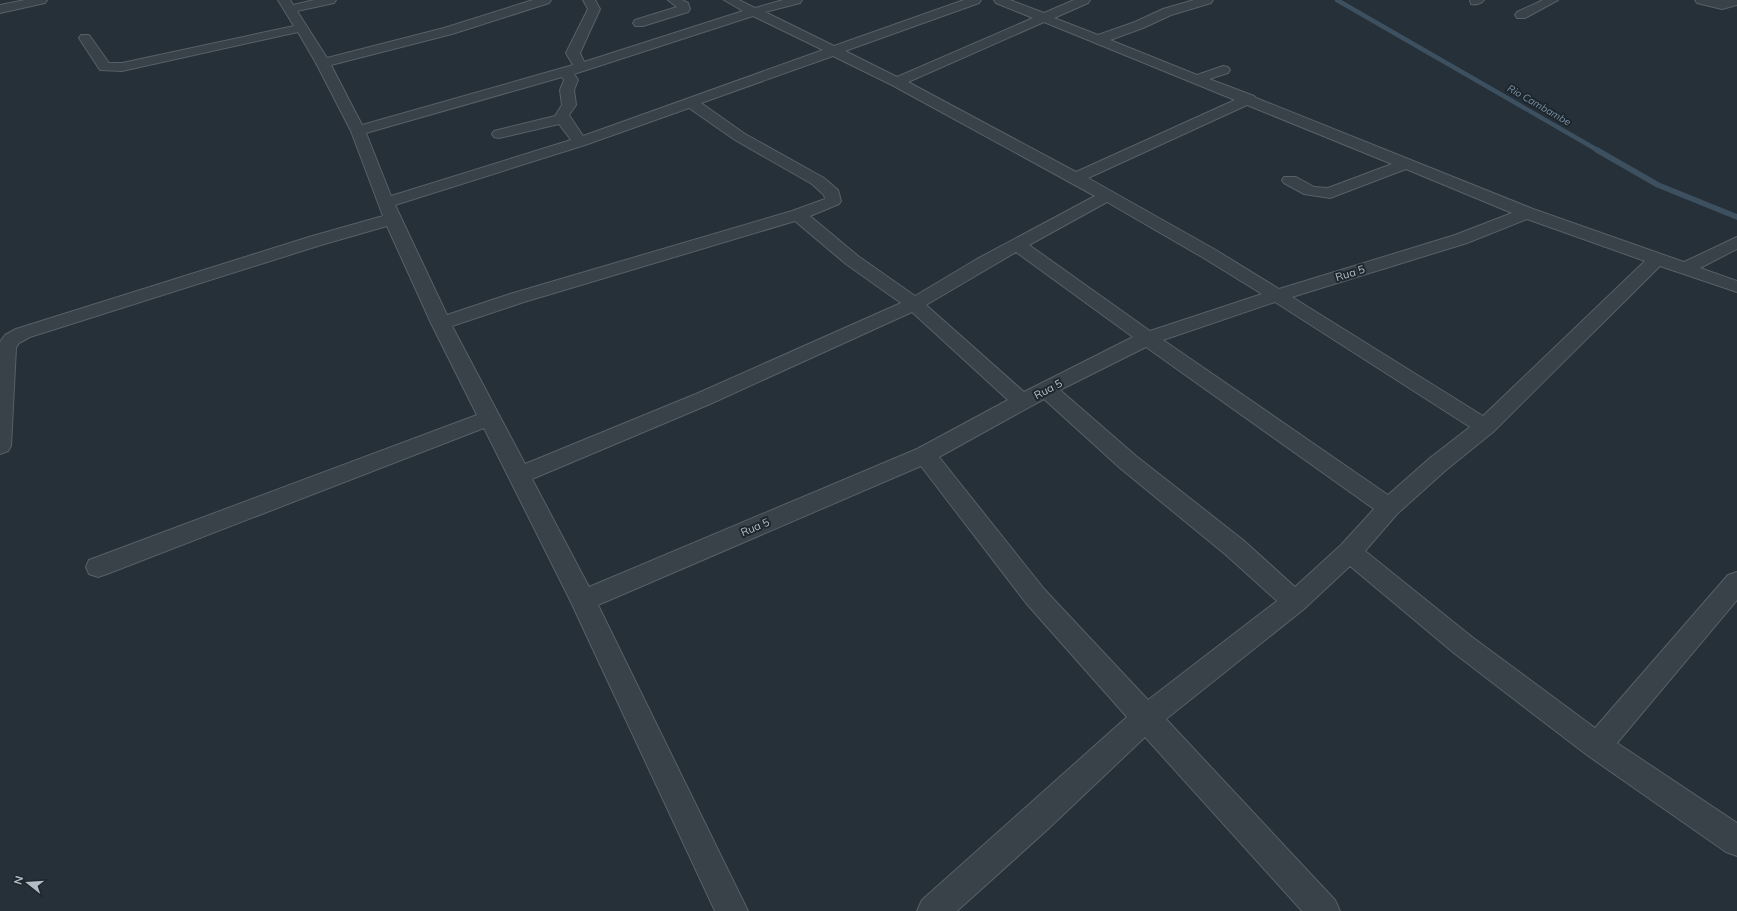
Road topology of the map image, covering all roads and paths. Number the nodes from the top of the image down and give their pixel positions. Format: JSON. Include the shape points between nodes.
{"nodes":[{"id":1,"x":39,"y":0,"type":"edge"},
{"id":2,"x":330,"y":0,"type":"edge"},
{"id":3,"x":545,"y":0,"type":"edge"},
{"id":4,"x":589,"y":0,"type":"edge"},
{"id":5,"x":674,"y":0,"type":"edge"},
{"id":6,"x":730,"y":0,"type":"edge"},
{"id":7,"x":796,"y":0,"type":"edge"},
{"id":8,"x":975,"y":0,"type":"edge"},
{"id":9,"x":1000,"y":0,"type":"edge"},
{"id":10,"x":1084,"y":0,"type":"edge"},
{"id":11,"x":1207,"y":0,"type":"edge"},
{"id":12,"x":1552,"y":0,"type":"edge"},
{"id":13,"x":1701,"y":0,"type":"edge"},
{"id":14,"x":1737,"y":1,"type":"edge"},
{"id":15,"x":287,"y":4,"type":"edge"},
{"id":16,"x":0,"y":9,"type":"edge"},
{"id":17,"x":752,"y":12,"type":"junction"},
{"id":18,"x":1521,"y":15,"type":"dead end"},
{"id":19,"x":1043,"y":18,"type":"junction"},
{"id":20,"x":639,"y":23,"type":"dead end"},
{"id":21,"x":300,"y":28,"type":"junction"},
{"id":22,"x":85,"y":38,"type":"dead end"},
{"id":23,"x":1100,"y":39,"type":"junction"},
{"id":24,"x":836,"y":50,"type":"junction"},
{"id":25,"x":323,"y":63,"type":"junction"},
{"id":26,"x":581,"y":67,"type":"junction"},
{"id":27,"x":1224,"y":70,"type":"dead end"},
{"id":28,"x":566,"y":72,"type":"junction"},
{"id":29,"x":1197,"y":79,"type":"junction"},
{"id":30,"x":897,"y":82,"type":"junction"},
{"id":31,"x":1249,"y":99,"type":"junction"},
{"id":32,"x":692,"y":103,"type":"junction"},
{"id":33,"x":563,"y":120,"type":"junction"},
{"id":34,"x":358,"y":131,"type":"junction"},
{"id":35,"x":499,"y":134,"type":"dead end"},
{"id":36,"x":580,"y":142,"type":"junction"},
{"id":37,"x":1406,"y":164,"type":"junction"},
{"id":38,"x":1076,"y":178,"type":"junction"},
{"id":39,"x":1290,"y":180,"type":"dead end"},
{"id":40,"x":1107,"y":196,"type":"junction"},
{"id":41,"x":389,"y":211,"type":"junction"},
{"id":42,"x":1527,"y":213,"type":"junction"},
{"id":43,"x":798,"y":215,"type":"junction"},
{"id":44,"x":1737,"y":242,"type":"edge"},
{"id":45,"x":1018,"y":245,"type":"junction"},
{"id":46,"x":1658,"y":258,"type":"junction"},
{"id":47,"x":1687,"y":268,"type":"junction"},
{"id":48,"x":1737,"y":287,"type":"edge"},
{"id":49,"x":1278,"y":295,"type":"junction"},
{"id":50,"x":914,"y":304,"type":"junction"},
{"id":51,"x":440,"y":323,"type":"junction"},
{"id":52,"x":1146,"y":339,"type":"junction"},
{"id":53,"x":1046,"y":389,"type":"junction"},
{"id":54,"x":1023,"y":402,"type":"junction"},
{"id":55,"x":490,"y":418,"type":"junction"},
{"id":56,"x":1485,"y":427,"type":"junction"},
{"id":57,"x":0,"y":446,"type":"edge"},
{"id":58,"x":925,"y":454,"type":"junction"},
{"id":59,"x":520,"y":474,"type":"junction"},
{"id":60,"x":1389,"y":508,"type":"junction"},
{"id":61,"x":1350,"y":552,"type":"junction"},
{"id":62,"x":98,"y":567,"type":"dead end"},
{"id":63,"x":1737,"y":582,"type":"edge"},
{"id":64,"x":583,"y":600,"type":"junction"},
{"id":65,"x":1295,"y":602,"type":"junction"},
{"id":66,"x":1146,"y":718,"type":"junction"},
{"id":67,"x":1597,"y":746,"type":"junction"},
{"id":68,"x":1737,"y":841,"type":"edge"},
{"id":69,"x":732,"y":911,"type":"edge"},
{"id":70,"x":933,"y":911,"type":"edge"},
{"id":71,"x":1324,"y":911,"type":"edge"}],
"edges":[{"from":1,"to":16,"type":"street"},
{"from":2,"to":15,"type":"street"},
{"from":3,"to":25,"type":"street","via":[[448,31]]},
{"from":4,"to":26,"type":"street","via":[[594,9],[573,53]]},
{"from":5,"to":20,"type":"street","via":[[684,6],[684,9]]},
{"from":6,"to":17,"type":"street"},
{"from":7,"to":17,"type":"street"},
{"from":8,"to":24,"type":"street"},
{"from":9,"to":19,"type":"street"},
{"from":10,"to":19,"type":"street"},
{"from":11,"to":23,"type":"street"},
{"from":12,"to":18,"type":"street"},
{"from":13,"to":14,"type":"street","via":[[1722,5]]},
{"from":15,"to":21,"type":"street"},
{"from":17,"to":24,"type":"street"},
{"from":17,"to":26,"type":"street"},
{"from":19,"to":23,"type":"street"},
{"from":19,"to":30,"type":"street"},
{"from":21,"to":22,"type":"street","via":[[122,67],[105,67]]},
{"from":21,"to":25,"type":"street"},
{"from":23,"to":29,"type":"street"},
{"from":24,"to":30,"type":"street"},
{"from":24,"to":32,"type":"street"},
{"from":25,"to":34,"type":"street"},
{"from":26,"to":28,"type":"street"},
{"from":27,"to":29,"type":"street"},
{"from":28,"to":33,"type":"street","via":[[571,80],[567,90],[570,99],[562,114]]},
{"from":28,"to":34,"type":"street"},
{"from":29,"to":31,"type":"street"},
{"from":30,"to":38,"type":"street"},
{"from":31,"to":37,"type":"street"},
{"from":31,"to":38,"type":"street"},
{"from":32,"to":36,"type":"street"},
{"from":32,"to":43,"type":"street","via":[[740,137],[818,182],[832,193],[833,201]]},
{"from":33,"to":35,"type":"street"},
{"from":33,"to":36,"type":"street"},
{"from":34,"to":41,"type":"street"},
{"from":36,"to":41,"type":"street"},
{"from":37,"to":39,"type":"street","via":[[1330,193],[1310,190]]},
{"from":37,"to":42,"type":"street"},
{"from":38,"to":40,"type":"street"},
{"from":40,"to":45,"type":"street"},
{"from":40,"to":49,"type":"street"},
{"from":41,"to":51,"type":"street"},
{"from":41,"to":57,"type":"street","via":[[316,241],[23,333],[12,340],[6,348]]},
{"from":42,"to":46,"type":"street"},
{"from":42,"to":49,"type":"street","name":"Rua 5","via":[[1447,243]]},
{"from":43,"to":50,"type":"street","via":[[852,260]]},
{"from":43,"to":51,"type":"street"},
{"from":44,"to":47,"type":"street"},
{"from":45,"to":50,"type":"street","via":[[983,262]]},
{"from":45,"to":52,"type":"street"},
{"from":46,"to":47,"type":"street"},
{"from":46,"to":56,"type":"street"},
{"from":47,"to":48,"type":"street"},
{"from":49,"to":52,"type":"street","name":"Rua 5"},
{"from":49,"to":56,"type":"street"},
{"from":50,"to":54,"type":"street"},
{"from":50,"to":59,"type":"street","via":[[703,399]]},
{"from":51,"to":55,"type":"street"},
{"from":52,"to":53,"type":"street","name":"Rua 5"},
{"from":52,"to":60,"type":"street"},
{"from":53,"to":54,"type":"street","name":"Rua 5"},
{"from":53,"to":65,"type":"street","via":[[1128,462],[1234,547]]},
{"from":54,"to":58,"type":"street","name":"Rua 5"},
{"from":55,"to":59,"type":"street"},
{"from":55,"to":62,"type":"street"},
{"from":56,"to":60,"type":"street","via":[[1438,464]]},
{"from":58,"to":64,"type":"street","name":"Rua 5"},
{"from":58,"to":66,"type":"street","via":[[1035,596]]},
{"from":59,"to":64,"type":"street"},
{"from":60,"to":61,"type":"street"},
{"from":61,"to":65,"type":"street"},
{"from":61,"to":67,"type":"street","via":[[1463,645]]},
{"from":63,"to":67,"type":"street"},
{"from":64,"to":69,"type":"street"},
{"from":65,"to":66,"type":"street"},
{"from":66,"to":70,"type":"street"},
{"from":66,"to":71,"type":"street"},
{"from":67,"to":68,"type":"street"}]}
